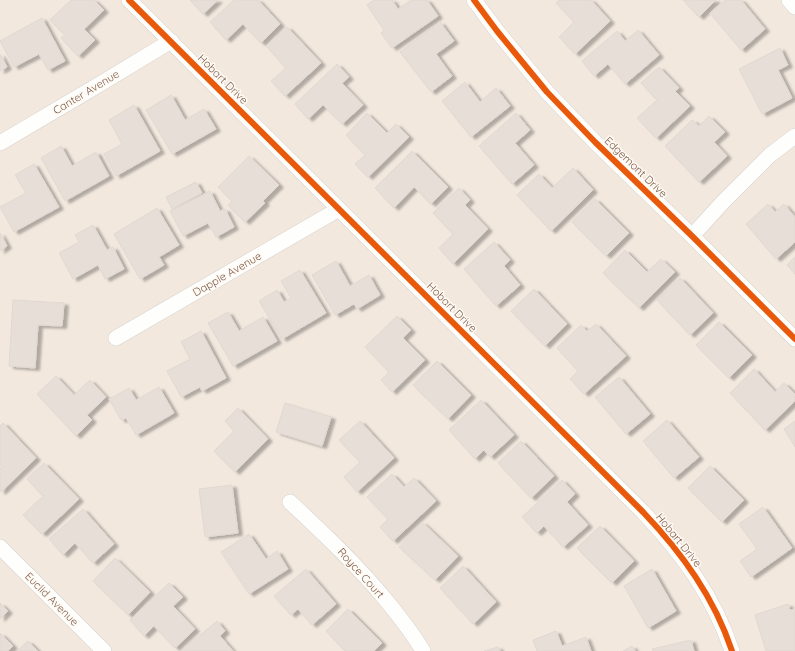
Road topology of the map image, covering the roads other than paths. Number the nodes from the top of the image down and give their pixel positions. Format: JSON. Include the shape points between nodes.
{"nodes":[{"id":1,"x":129,"y":0,"type":"edge"},
{"id":2,"x":474,"y":0,"type":"edge"},
{"id":3,"x":789,"y":0,"type":"edge"},
{"id":4,"x":795,"y":7,"type":"edge"},
{"id":5,"x":171,"y":41,"type":"junction"},
{"id":6,"x":795,"y":136,"type":"edge"},
{"id":7,"x":0,"y":142,"type":"edge"},
{"id":8,"x":339,"y":209,"type":"junction"},
{"id":9,"x":692,"y":236,"type":"junction"},
{"id":10,"x":116,"y":338,"type":"dead end"},
{"id":11,"x":795,"y":339,"type":"edge"},
{"id":12,"x":290,"y":502,"type":"dead end"},
{"id":13,"x":0,"y":547,"type":"edge"},
{"id":14,"x":104,"y":651,"type":"edge"},
{"id":15,"x":423,"y":651,"type":"edge"},
{"id":16,"x":732,"y":651,"type":"edge"}],
"edges":[{"from":1,"to":5,"type":"street","name":"Hobart Drive"},
{"from":2,"to":9,"type":"street","name":"Edgemont Drive","via":[[547,92]]},
{"from":3,"to":4,"type":"street"},
{"from":5,"to":7,"type":"street","name":"Canter Avenue"},
{"from":5,"to":8,"type":"street","name":"Hobart Drive"},
{"from":6,"to":9,"type":"street","via":[[770,155]]},
{"from":8,"to":10,"type":"street","name":"Dapple Avenue"},
{"from":8,"to":16,"type":"street","name":"Hobart Drive","via":[[663,533],[706,593]]},
{"from":9,"to":11,"type":"street","name":"Edgemont Drive"},
{"from":12,"to":15,"type":"street","name":"Royce Court","via":[[370,581],[407,625]]},
{"from":13,"to":14,"type":"street","name":"Euclid Avenue"}]}
